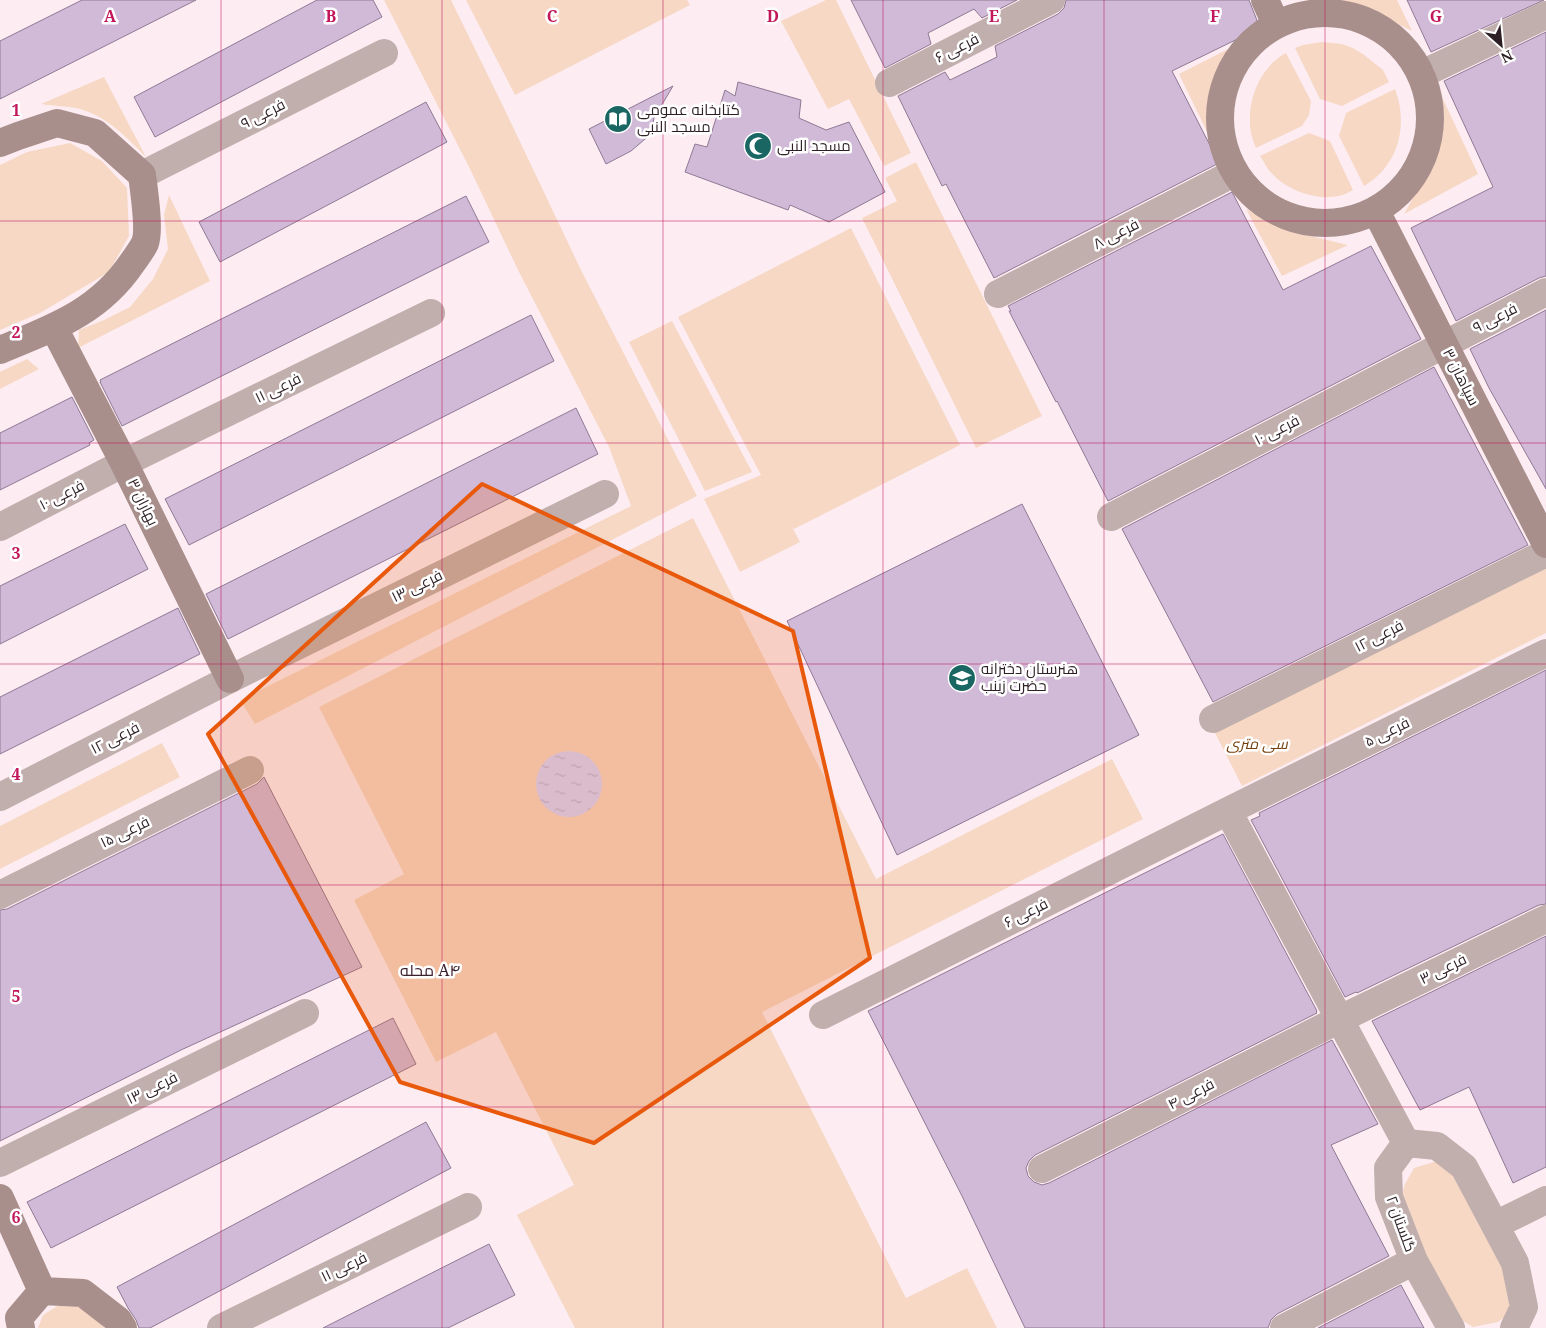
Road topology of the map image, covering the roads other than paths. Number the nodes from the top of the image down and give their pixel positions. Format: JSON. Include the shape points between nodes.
{"nodes":[{"id":1,"x":1051,"y":0,"type":"edge"},
{"id":2,"x":1271,"y":12,"type":"edge"},
{"id":3,"x":1546,"y":15,"type":"edge"},
{"id":4,"x":384,"y":53,"type":"dead end"},
{"id":5,"x":1422,"y":74,"type":"junction"},
{"id":6,"x":889,"y":83,"type":"dead end"},
{"id":7,"x":0,"y":143,"type":"edge"},
{"id":8,"x":1234,"y":173,"type":"junction"},
{"id":9,"x":142,"y":175,"type":"junction"},
{"id":10,"x":1376,"y":211,"type":"junction"},
{"id":11,"x":1546,"y":292,"type":"edge"},
{"id":12,"x":998,"y":294,"type":"dead end"},
{"id":13,"x":431,"y":313,"type":"dead end"},
{"id":14,"x":54,"y":328,"type":"junction"},
{"id":15,"x":1444,"y":344,"type":"junction"},
{"id":16,"x":0,"y":350,"type":"edge"},
{"id":17,"x":124,"y":463,"type":"junction"},
{"id":18,"x":605,"y":494,"type":"dead end"},
{"id":19,"x":1111,"y":517,"type":"dead end"},
{"id":20,"x":0,"y":527,"type":"edge"},
{"id":21,"x":1546,"y":544,"type":"edge"},
{"id":22,"x":1546,"y":553,"type":"edge"},
{"id":23,"x":1546,"y":653,"type":"edge"},
{"id":24,"x":230,"y":678,"type":"junction"},
{"id":25,"x":1213,"y":719,"type":"dead end"},
{"id":26,"x":250,"y":770,"type":"dead end"},
{"id":27,"x":0,"y":797,"type":"edge"},
{"id":28,"x":1228,"y":811,"type":"junction"},
{"id":29,"x":0,"y":894,"type":"edge"},
{"id":30,"x":1546,"y":919,"type":"edge"},
{"id":31,"x":304,"y":1013,"type":"dead end"},
{"id":32,"x":823,"y":1015,"type":"dead end"},
{"id":33,"x":1340,"y":1019,"type":"junction"},
{"id":34,"x":1406,"y":1143,"type":"junction"},
{"id":35,"x":0,"y":1163,"type":"edge"},
{"id":36,"x":1042,"y":1169,"type":"dead end"},
{"id":37,"x":0,"y":1198,"type":"edge"},
{"id":38,"x":1546,"y":1200,"type":"edge"},
{"id":39,"x":468,"y":1206,"type":"dead end"},
{"id":40,"x":1495,"y":1225,"type":"junction"},
{"id":41,"x":1414,"y":1261,"type":"junction"},
{"id":42,"x":42,"y":1292,"type":"junction"},
{"id":43,"x":21,"y":1328,"type":"edge"},
{"id":44,"x":123,"y":1328,"type":"edge"},
{"id":45,"x":221,"y":1328,"type":"edge"},
{"id":46,"x":1284,"y":1328,"type":"edge"},
{"id":47,"x":1451,"y":1328,"type":"edge"},
{"id":48,"x":1514,"y":1328,"type":"edge"}],
"edges":[{"from":1,"to":6,"type":"street","name":"فرعی ۶"},
{"from":2,"to":5,"type":"street","via":[[1344,13],[1376,24],[1403,45]]},
{"from":2,"to":8,"type":"street","via":[[1229,73],[1220,106],[1222,141]]},
{"from":3,"to":5,"type":"street"},
{"from":4,"to":9,"type":"street","name":"فرعی ۹"},
{"from":5,"to":10,"type":"street","via":[[1431,104],[1430,136],[1420,166],[1401,192]]},
{"from":7,"to":9,"type":"street","via":[[57,123],[95,133]]},
{"from":8,"to":10,"type":"street","via":[[1255,198],[1282,215],[1313,223],[1346,221]]},
{"from":8,"to":12,"type":"street","name":"فرعی ۸"},
{"from":9,"to":14,"type":"street","via":[[146,242],[120,280],[87,309]]},
{"from":10,"to":15,"type":"street","name":"سپاهان ۳"},
{"from":11,"to":15,"type":"street","name":"فرعی ۹"},
{"from":13,"to":17,"type":"street","name":"فرعی ۱۱"},
{"from":14,"to":16,"type":"street"},
{"from":14,"to":17,"type":"street","name":"بهاران ۳"},
{"from":15,"to":19,"type":"street","name":"فرعی ۱۰"},
{"from":15,"to":21,"type":"street","name":"سپاهان ۳"},
{"from":17,"to":20,"type":"street","name":"فرعی ۱۰"},
{"from":17,"to":24,"type":"street","name":"بهاران ۳"},
{"from":18,"to":24,"type":"street","name":"فرعی ۱۳"},
{"from":22,"to":25,"type":"street","name":"فرعی ۱۲"},
{"from":23,"to":28,"type":"street","name":"فرعی ۵"},
{"from":24,"to":27,"type":"street","name":"فرعی ۱۲"},
{"from":26,"to":29,"type":"street","name":"فرعی ۱۵"},
{"from":28,"to":32,"type":"street","name":"فرعی ۶"},
{"from":28,"to":33,"type":"street"},
{"from":30,"to":33,"type":"street","name":"فرعی ۳"},
{"from":31,"to":35,"type":"street","name":"فرعی ۱۳"},
{"from":33,"to":34,"type":"street"},
{"from":33,"to":36,"type":"street","name":"فرعی ۴"},
{"from":34,"to":40,"type":"street","via":[[1437,1146],[1464,1167]]},
{"from":34,"to":41,"type":"street","name":"گلستان ۲","via":[[1388,1168],[1389,1197]]},
{"from":37,"to":42,"type":"street"},
{"from":38,"to":40,"type":"street"},
{"from":39,"to":45,"type":"street","name":"فرعی ۱۱"},
{"from":40,"to":48,"type":"street","via":[[1515,1263],[1524,1307]]},
{"from":41,"to":46,"type":"street","name":"گلستان ۲"},
{"from":41,"to":47,"type":"street","name":"گلستان ۲"},
{"from":42,"to":43,"type":"street","via":[[19,1318]]},
{"from":42,"to":44,"type":"street","via":[[83,1292],[118,1320]]}]}
